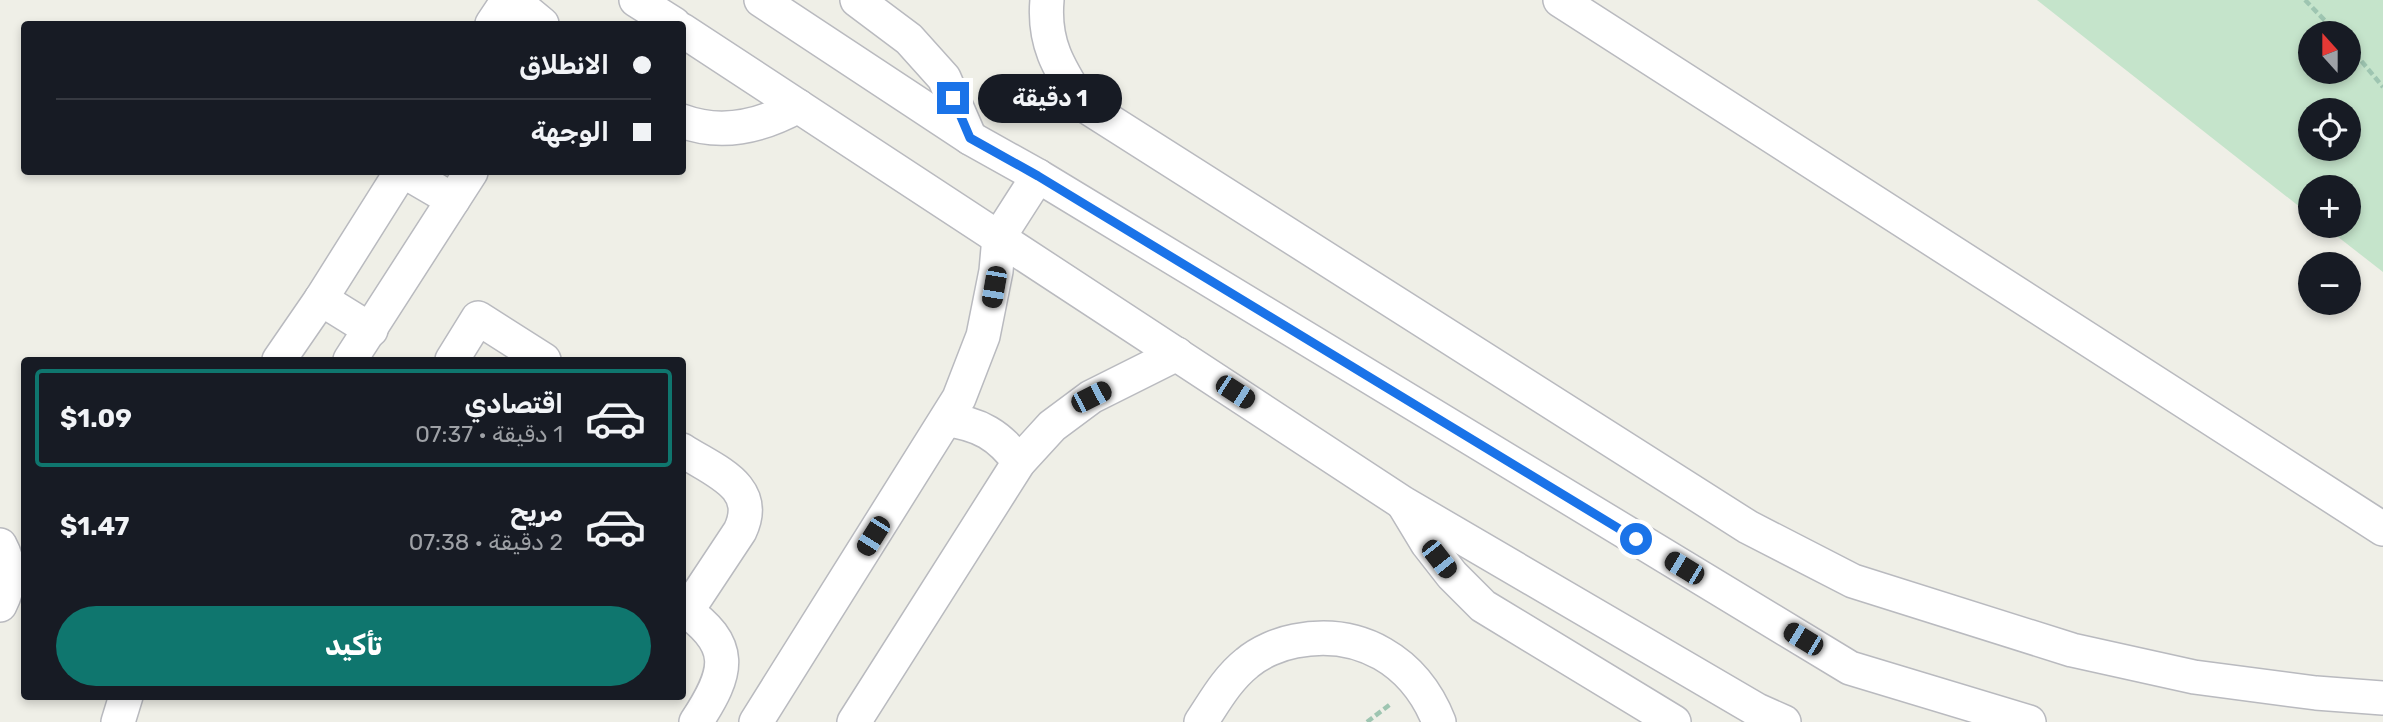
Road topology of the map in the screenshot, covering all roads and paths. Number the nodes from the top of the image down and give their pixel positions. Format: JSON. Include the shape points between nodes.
{"nodes":[{"id":1,"x":508,"y":0,"type":"edge"},
{"id":2,"x":513,"y":0,"type":"edge"},
{"id":3,"x":636,"y":0,"type":"edge"},
{"id":4,"x":761,"y":0,"type":"edge"},
{"id":5,"x":857,"y":0,"type":"edge"},
{"id":6,"x":1047,"y":0,"type":"edge"},
{"id":7,"x":1560,"y":0,"type":"edge"},
{"id":8,"x":2305,"y":0,"type":"edge"},
{"id":9,"x":494,"y":21,"type":"edge"},
{"id":10,"x":538,"y":21,"type":"edge"},
{"id":11,"x":669,"y":21,"type":"edge"},
{"id":12,"x":2325,"y":21,"type":"edge"},
{"id":13,"x":686,"y":33,"type":"edge"},
{"id":14,"x":2361,"y":61,"type":"edge"},
{"id":15,"x":2383,"y":87,"type":"edge"},
{"id":16,"x":798,"y":106,"type":"junction"},
{"id":17,"x":686,"y":122,"type":"edge"},
{"id":18,"x":970,"y":138,"type":"junction"},
{"id":19,"x":401,"y":175,"type":"edge"},
{"id":20,"x":408,"y":175,"type":"edge"},
{"id":21,"x":469,"y":175,"type":"edge"},
{"id":22,"x":1038,"y":176,"type":"junction"},
{"id":23,"x":453,"y":200,"type":"junction"},
{"id":24,"x":999,"y":237,"type":"junction"},
{"id":25,"x":321,"y":299,"type":"junction"},
{"id":26,"x":363,"y":350,"type":"edge"},
{"id":27,"x":1177,"y":354,"type":"junction"},
{"id":28,"x":281,"y":357,"type":"edge"},
{"id":29,"x":454,"y":357,"type":"edge"},
{"id":30,"x":539,"y":357,"type":"edge"},
{"id":31,"x":946,"y":420,"type":"junction"},
{"id":32,"x":686,"y":453,"type":"edge"},
{"id":33,"x":1019,"y":462,"type":"junction"},
{"id":34,"x":1403,"y":503,"type":"junction"},
{"id":35,"x":2383,"y":529,"type":"edge"},
{"id":36,"x":9,"y":544,"type":"edge"},
{"id":37,"x":9,"y":603,"type":"edge"},
{"id":38,"x":686,"y":608,"type":"edge"},
{"id":39,"x":686,"y":610,"type":"edge"},
{"id":40,"x":2383,"y":698,"type":"edge"},
{"id":41,"x":125,"y":700,"type":"edge"},
{"id":42,"x":118,"y":722,"type":"edge"},
{"id":43,"x":696,"y":722,"type":"edge"},
{"id":44,"x":756,"y":722,"type":"edge"},
{"id":45,"x":854,"y":722,"type":"edge"},
{"id":46,"x":1201,"y":722,"type":"edge"},
{"id":47,"x":1439,"y":722,"type":"edge"},
{"id":48,"x":1674,"y":722,"type":"edge"},
{"id":49,"x":1784,"y":722,"type":"edge"},
{"id":50,"x":2029,"y":722,"type":"edge"}],
"edges":[{"from":1,"to":9,"type":"street"},
{"from":2,"to":10,"type":"street"},
{"from":3,"to":11,"type":"street"},
{"from":4,"to":18,"type":"street"},
{"from":5,"to":18,"type":"street","via":[[909,39],[943,78]]},
{"from":6,"to":40,"type":"street","via":[[1045,22],[1057,65],[1081,103],[1748,527],[1853,581],[2072,650],[2194,677]]},
{"from":7,"to":35,"type":"street"},
{"from":8,"to":12,"type":"path"},
{"from":13,"to":16,"type":"street"},
{"from":14,"to":15,"type":"path"},
{"from":16,"to":17,"type":"street","via":[[754,126],[706,127]]},
{"from":16,"to":24,"type":"street"},
{"from":18,"to":22,"type":"street"},
{"from":19,"to":25,"type":"street"},
{"from":20,"to":23,"type":"street"},
{"from":21,"to":23,"type":"street"},
{"from":22,"to":24,"type":"street"},
{"from":22,"to":50,"type":"street","via":[[1850,668]]},
{"from":23,"to":26,"type":"street"},
{"from":24,"to":27,"type":"street"},
{"from":24,"to":31,"type":"street","via":[[984,336]]},
{"from":25,"to":26,"type":"street"},
{"from":25,"to":28,"type":"street"},
{"from":27,"to":33,"type":"street","via":[[1091,397],[1052,426]]},
{"from":27,"to":34,"type":"street"},
{"from":29,"to":30,"type":"street","via":[[478,318]]},
{"from":31,"to":33,"type":"street","via":[[988,432]]},
{"from":31,"to":44,"type":"street"},
{"from":32,"to":38,"type":"street","via":[[737,485],[747,507],[740,531]]},
{"from":33,"to":45,"type":"street"},
{"from":34,"to":48,"type":"street","via":[[1452,575],[1483,606]]},
{"from":34,"to":49,"type":"street"},
{"from":36,"to":37,"type":"street"},
{"from":39,"to":43,"type":"street","via":[[708,628],[721,655],[720,681]]},
{"from":41,"to":42,"type":"street"},
{"from":46,"to":47,"type":"street","via":[[1222,689],[1248,662],[1281,644],[1318,636],[1356,641],[1390,657],[1418,683]]}]}
